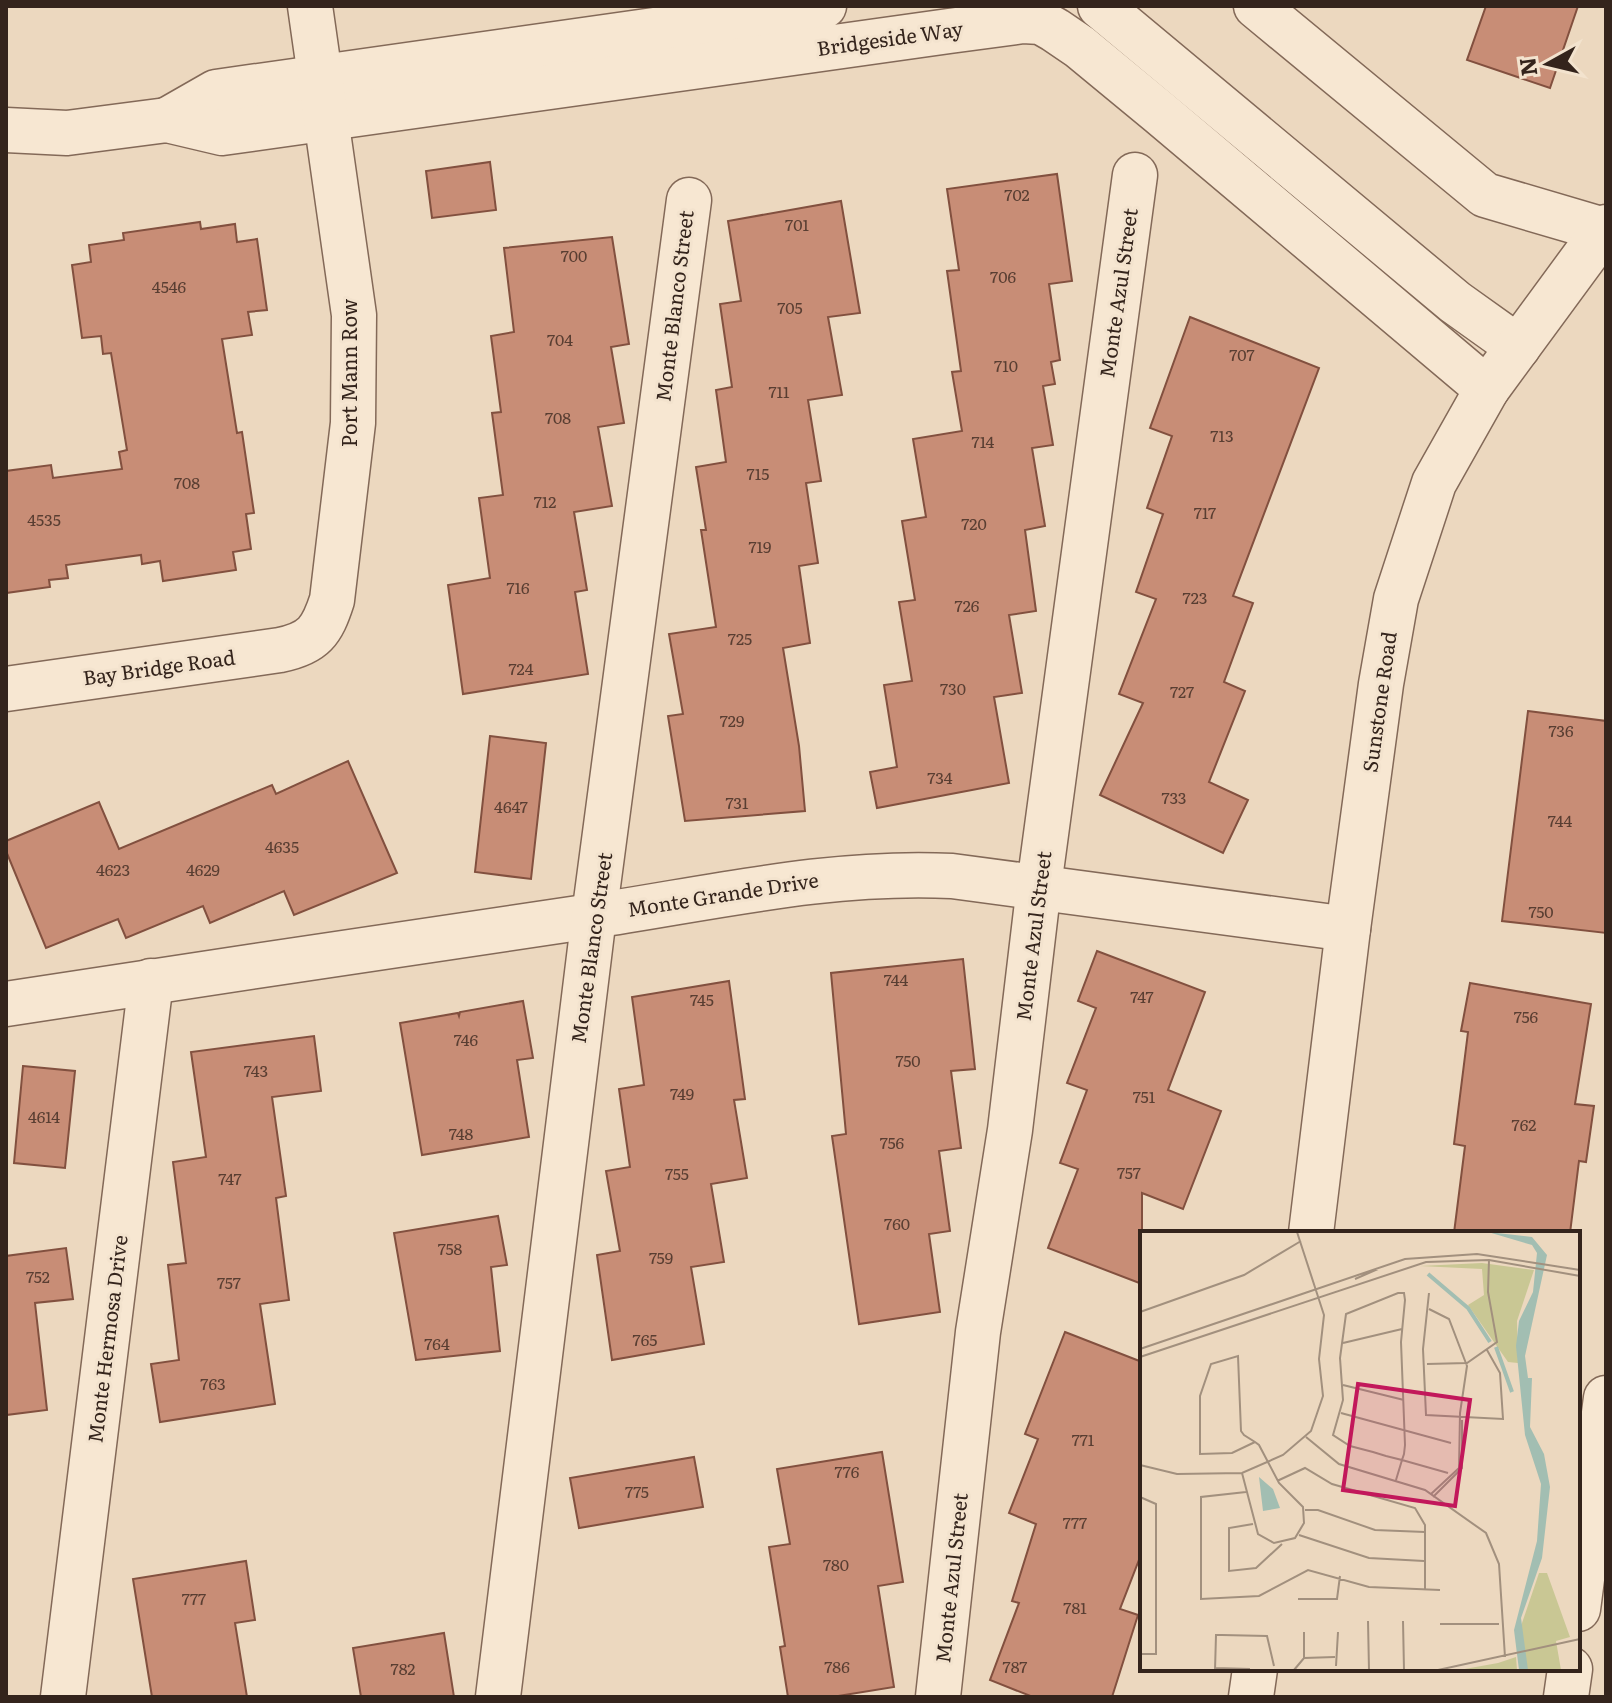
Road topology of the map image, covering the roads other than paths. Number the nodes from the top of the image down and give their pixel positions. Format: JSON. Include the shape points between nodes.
{"nodes":[{"id":1,"x":310,"y":6,"type":"edge"},
{"id":2,"x":824,"y":6,"type":"edge"},
{"id":3,"x":1100,"y":6,"type":"edge"},
{"id":4,"x":1256,"y":6,"type":"edge"},
{"id":5,"x":323,"y":98,"type":"junction"},
{"id":6,"x":6,"y":130,"type":"edge"},
{"id":7,"x":1135,"y":175,"type":"dead end"},
{"id":8,"x":689,"y":200,"type":"dead end"},
{"id":9,"x":1605,"y":229,"type":"edge"},
{"id":10,"x":1518,"y":347,"type":"junction"},
{"id":11,"x":1487,"y":389,"type":"junction"},
{"id":12,"x":311,"y":640,"type":"joint"},
{"id":13,"x":6,"y":689,"type":"edge"},
{"id":14,"x":1039,"y":886,"type":"junction"},
{"id":15,"x":594,"y":916,"type":"junction"},
{"id":16,"x":1348,"y":929,"type":"junction"},
{"id":17,"x":151,"y":981,"type":"junction"},
{"id":18,"x":6,"y":1004,"type":"edge"},
{"id":19,"x":1311,"y":1231,"type":"edge"},
{"id":20,"x":1606,"y":1398,"type":"edge"},
{"id":21,"x":1580,"y":1594,"type":"edge"},
{"id":22,"x":1255,"y":1671,"type":"edge"},
{"id":23,"x":1570,"y":1671,"type":"edge"},
{"id":24,"x":63,"y":1697,"type":"edge"},
{"id":25,"x":498,"y":1697,"type":"edge"},
{"id":26,"x":938,"y":1697,"type":"edge"},
{"id":27,"x":1251,"y":1697,"type":"edge"},
{"id":28,"x":1566,"y":1697,"type":"edge"}],
"edges":[{"from":1,"to":5,"type":"street","name":"Port Mann Row"},
{"from":2,"to":5,"type":"street","name":"Bridgeside Way"},
{"from":3,"to":10,"type":"street","via":[[1455,302]]},
{"from":4,"to":9,"type":"street","via":[[1485,195]]},
{"from":5,"to":6,"type":"street","name":"Bridgeside Way","via":[[222,133],[167,120],[67,133]]},
{"from":5,"to":11,"type":"street","name":"Bridgeside Way","via":[[1041,22],[1080,47]]},
{"from":5,"to":12,"type":"street","name":"Port Mann Row","via":[[354,315],[353,423],[332,600],[325,623]]},
{"from":7,"to":14,"type":"street","name":"Monte Azul Street"},
{"from":8,"to":15,"type":"street","name":"Monte Blanco Street"},
{"from":9,"to":10,"type":"street","name":"Sunstone Road"},
{"from":10,"to":11,"type":"street","name":"Sunstone Road"},
{"from":11,"to":16,"type":"street","name":"Sunstone Road","via":[[1434,483],[1396,599]]},
{"from":12,"to":13,"type":"street","name":"Bay Bridge Road","via":[[280,650]]},
{"from":14,"to":15,"type":"street","name":"Monte Grande Drive","via":[[952,876],[864,876],[747,889]]},
{"from":14,"to":16,"type":"street","name":"Monte Grande Drive"},
{"from":14,"to":26,"type":"street","name":"Monte Azul Street","via":[[1010,1130],[978,1332]]},
{"from":15,"to":17,"type":"street","name":"Monte Grande Drive"},
{"from":15,"to":25,"type":"street","name":"Monte Blanco Street"},
{"from":16,"to":19,"type":"street","name":"Sunstone Road"},
{"from":17,"to":18,"type":"street","name":"Monte Grande Drive"},
{"from":17,"to":24,"type":"street","name":"Monte Hermosa Drive"},
{"from":20,"to":21,"type":"street"},
{"from":22,"to":27,"type":"street"},
{"from":23,"to":28,"type":"street"}]}
